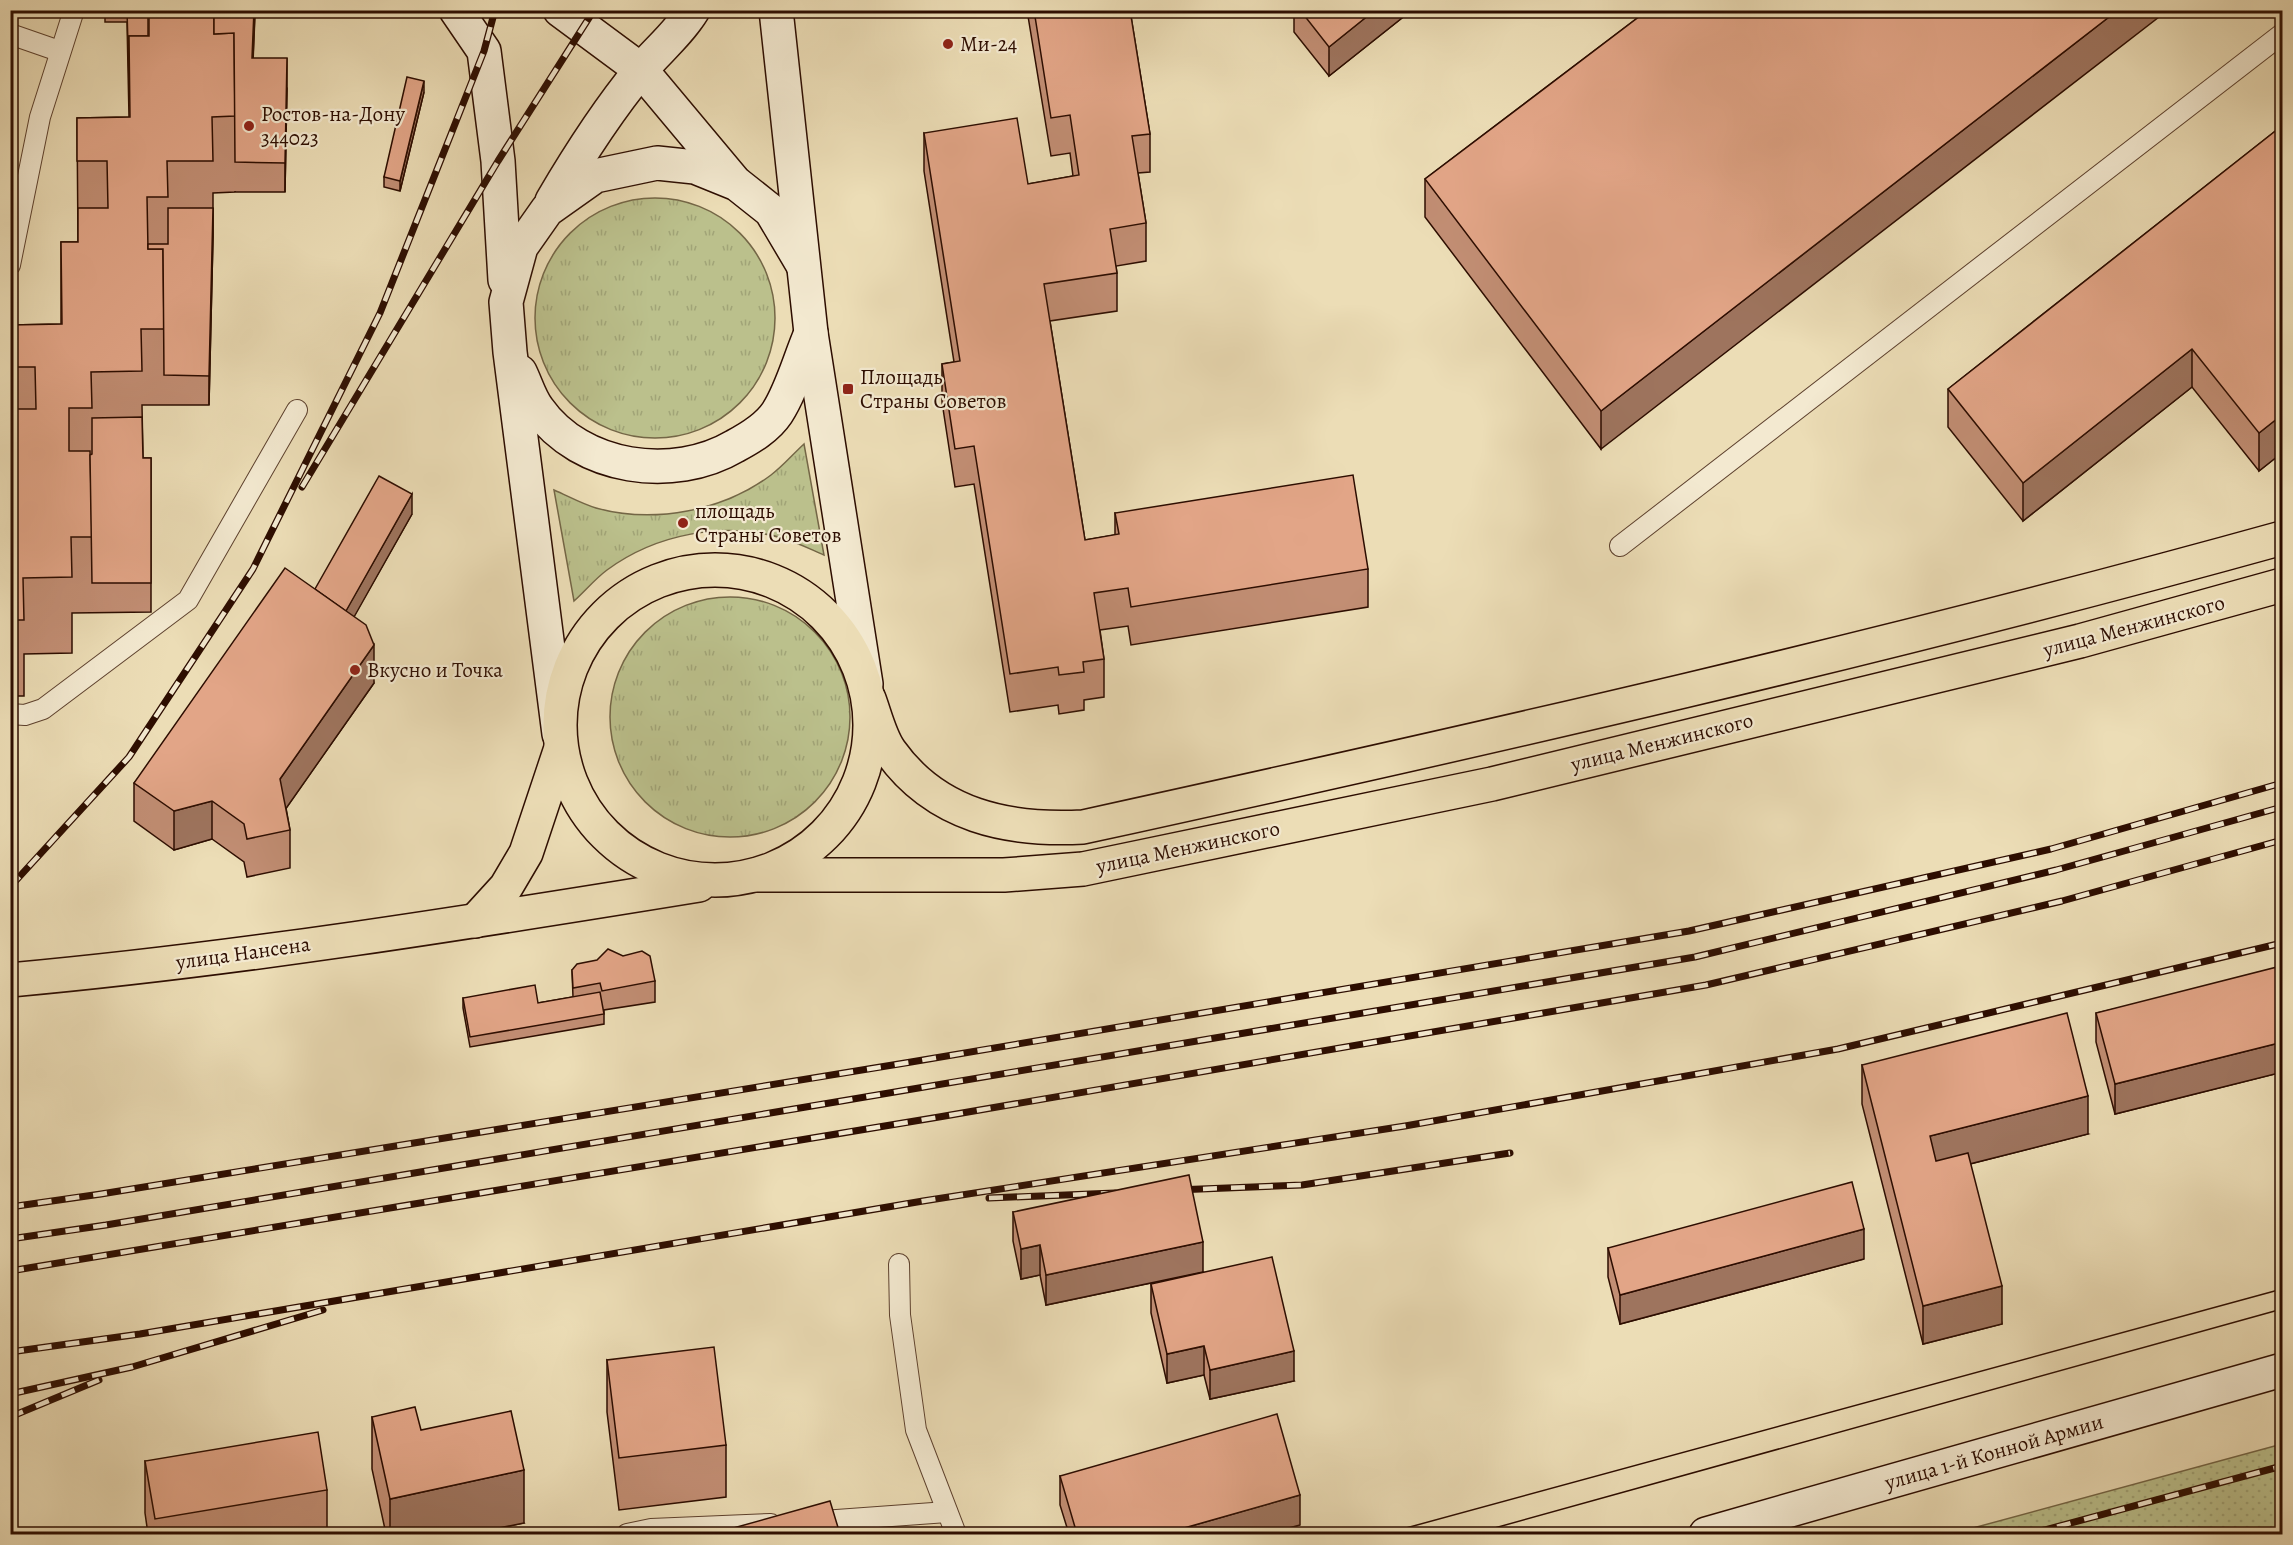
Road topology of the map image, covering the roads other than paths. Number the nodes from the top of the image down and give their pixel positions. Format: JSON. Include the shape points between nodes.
{"nodes":[{"id":1,"x":75,"y":10,"type":"edge"},
{"id":2,"x":456,"y":10,"type":"edge"},
{"id":3,"x":560,"y":10,"type":"edge"},
{"id":4,"x":693,"y":10,"type":"edge"},
{"id":5,"x":776,"y":10,"type":"edge"},
{"id":6,"x":10,"y":34,"type":"edge"},
{"id":7,"x":2282,"y":36,"type":"edge"},
{"id":8,"x":59,"y":51,"type":"junction"},
{"id":9,"x":641,"y":70,"type":"junction"},
{"id":10,"x":737,"y":184,"type":"junction"},
{"id":11,"x":547,"y":210,"type":"junction"},
{"id":12,"x":10,"y":265,"type":"edge"},
{"id":13,"x":803,"y":265,"type":"junction"},
{"id":14,"x":506,"y":302,"type":"junction"},
{"id":15,"x":811,"y":333,"type":"junction"},
{"id":16,"x":510,"y":352,"type":"junction"},
{"id":17,"x":297,"y":410,"type":"dead end"},
{"id":18,"x":2283,"y":538,"type":"edge"},
{"id":19,"x":1620,"y":546,"type":"dead end"},
{"id":20,"x":2283,"y":585,"type":"edge"},
{"id":21,"x":867,"y":691,"type":"junction"},
{"id":22,"x":10,"y":714,"type":"edge"},
{"id":23,"x":560,"y":741,"type":"junction"},
{"id":24,"x":746,"y":877,"type":"junction"},
{"id":25,"x":475,"y":921,"type":"junction"},
{"id":26,"x":10,"y":980,"type":"edge"},
{"id":27,"x":898,"y":1264,"type":"dead end"},
{"id":28,"x":2283,"y":1370,"type":"edge"},
{"id":29,"x":947,"y":1512,"type":"junction"},
{"id":30,"x":627,"y":1534,"type":"edge"},
{"id":31,"x":956,"y":1534,"type":"edge"},
{"id":32,"x":1706,"y":1534,"type":"edge"}],
"edges":[{"from":1,"to":8,"type":"lane"},
{"from":2,"to":14,"type":"main road","via":[[484,51],[498,161]]},
{"from":3,"to":9,"type":"main road"},
{"from":4,"to":9,"type":"main road"},
{"from":5,"to":13,"type":"main road"},
{"from":6,"to":8,"type":"lane"},
{"from":7,"to":19,"type":"lane"},
{"from":8,"to":12,"type":"lane","via":[[40,117]]},
{"from":9,"to":10,"type":"main road"},
{"from":9,"to":11,"type":"main road","via":[[590,136]]},
{"from":10,"to":11,"type":"main road","via":[[695,167],[657,163],[595,176]]},
{"from":10,"to":13,"type":"main road","via":[[771,211]]},
{"from":11,"to":14,"type":"main road","via":[[521,247]]},
{"from":13,"to":15,"type":"main road"},
{"from":14,"to":16,"type":"main road"},
{"from":15,"to":16,"type":"main road","via":[[777,413],[758,433],[715,458],[668,468],[612,462],[569,439],[538,410]]},
{"from":15,"to":21,"type":"main road"},
{"from":16,"to":23,"type":"main road"},
{"from":17,"to":22,"type":"lane","via":[[188,600],[43,709],[25,715]]},
{"from":18,"to":21,"type":"main road","name":"улица Менжинского","via":[[2069,597],[1481,740],[1083,827],[1007,825],[958,810],[917,780],[889,750]]},
{"from":20,"to":24,"type":"main road","name":"улица Менжинского","via":[[2080,641],[1492,784],[1083,869],[1004,875]]},
{"from":21,"to":23,"type":"main road","via":[[848,642],[828,617],[799,593],[747,572],[694,570],[648,584],[626,596],[590,631],[572,661],[561,696]]},
{"from":21,"to":24,"type":"main road","via":[[871,729],[866,763],[853,797],[834,826],[816,844],[790,861]]},
{"from":23,"to":24,"type":"main road","via":[[575,793],[600,830],[631,856],[662,871],[702,880]]},
{"from":23,"to":25,"type":"main road","via":[[526,854],[506,887]]},
{"from":24,"to":25,"type":"main road","name":"улица Нансена"},
{"from":25,"to":26,"type":"main road","name":"улица Нансена","via":[[102,972]]},
{"from":27,"to":29,"type":"lane","via":[[900,1315],[916,1430]]},
{"from":28,"to":32,"type":"main road","name":"улица 1-й Конной Армии"},
{"from":29,"to":30,"type":"lane","via":[[651,1529]]},
{"from":29,"to":31,"type":"lane"}]}
